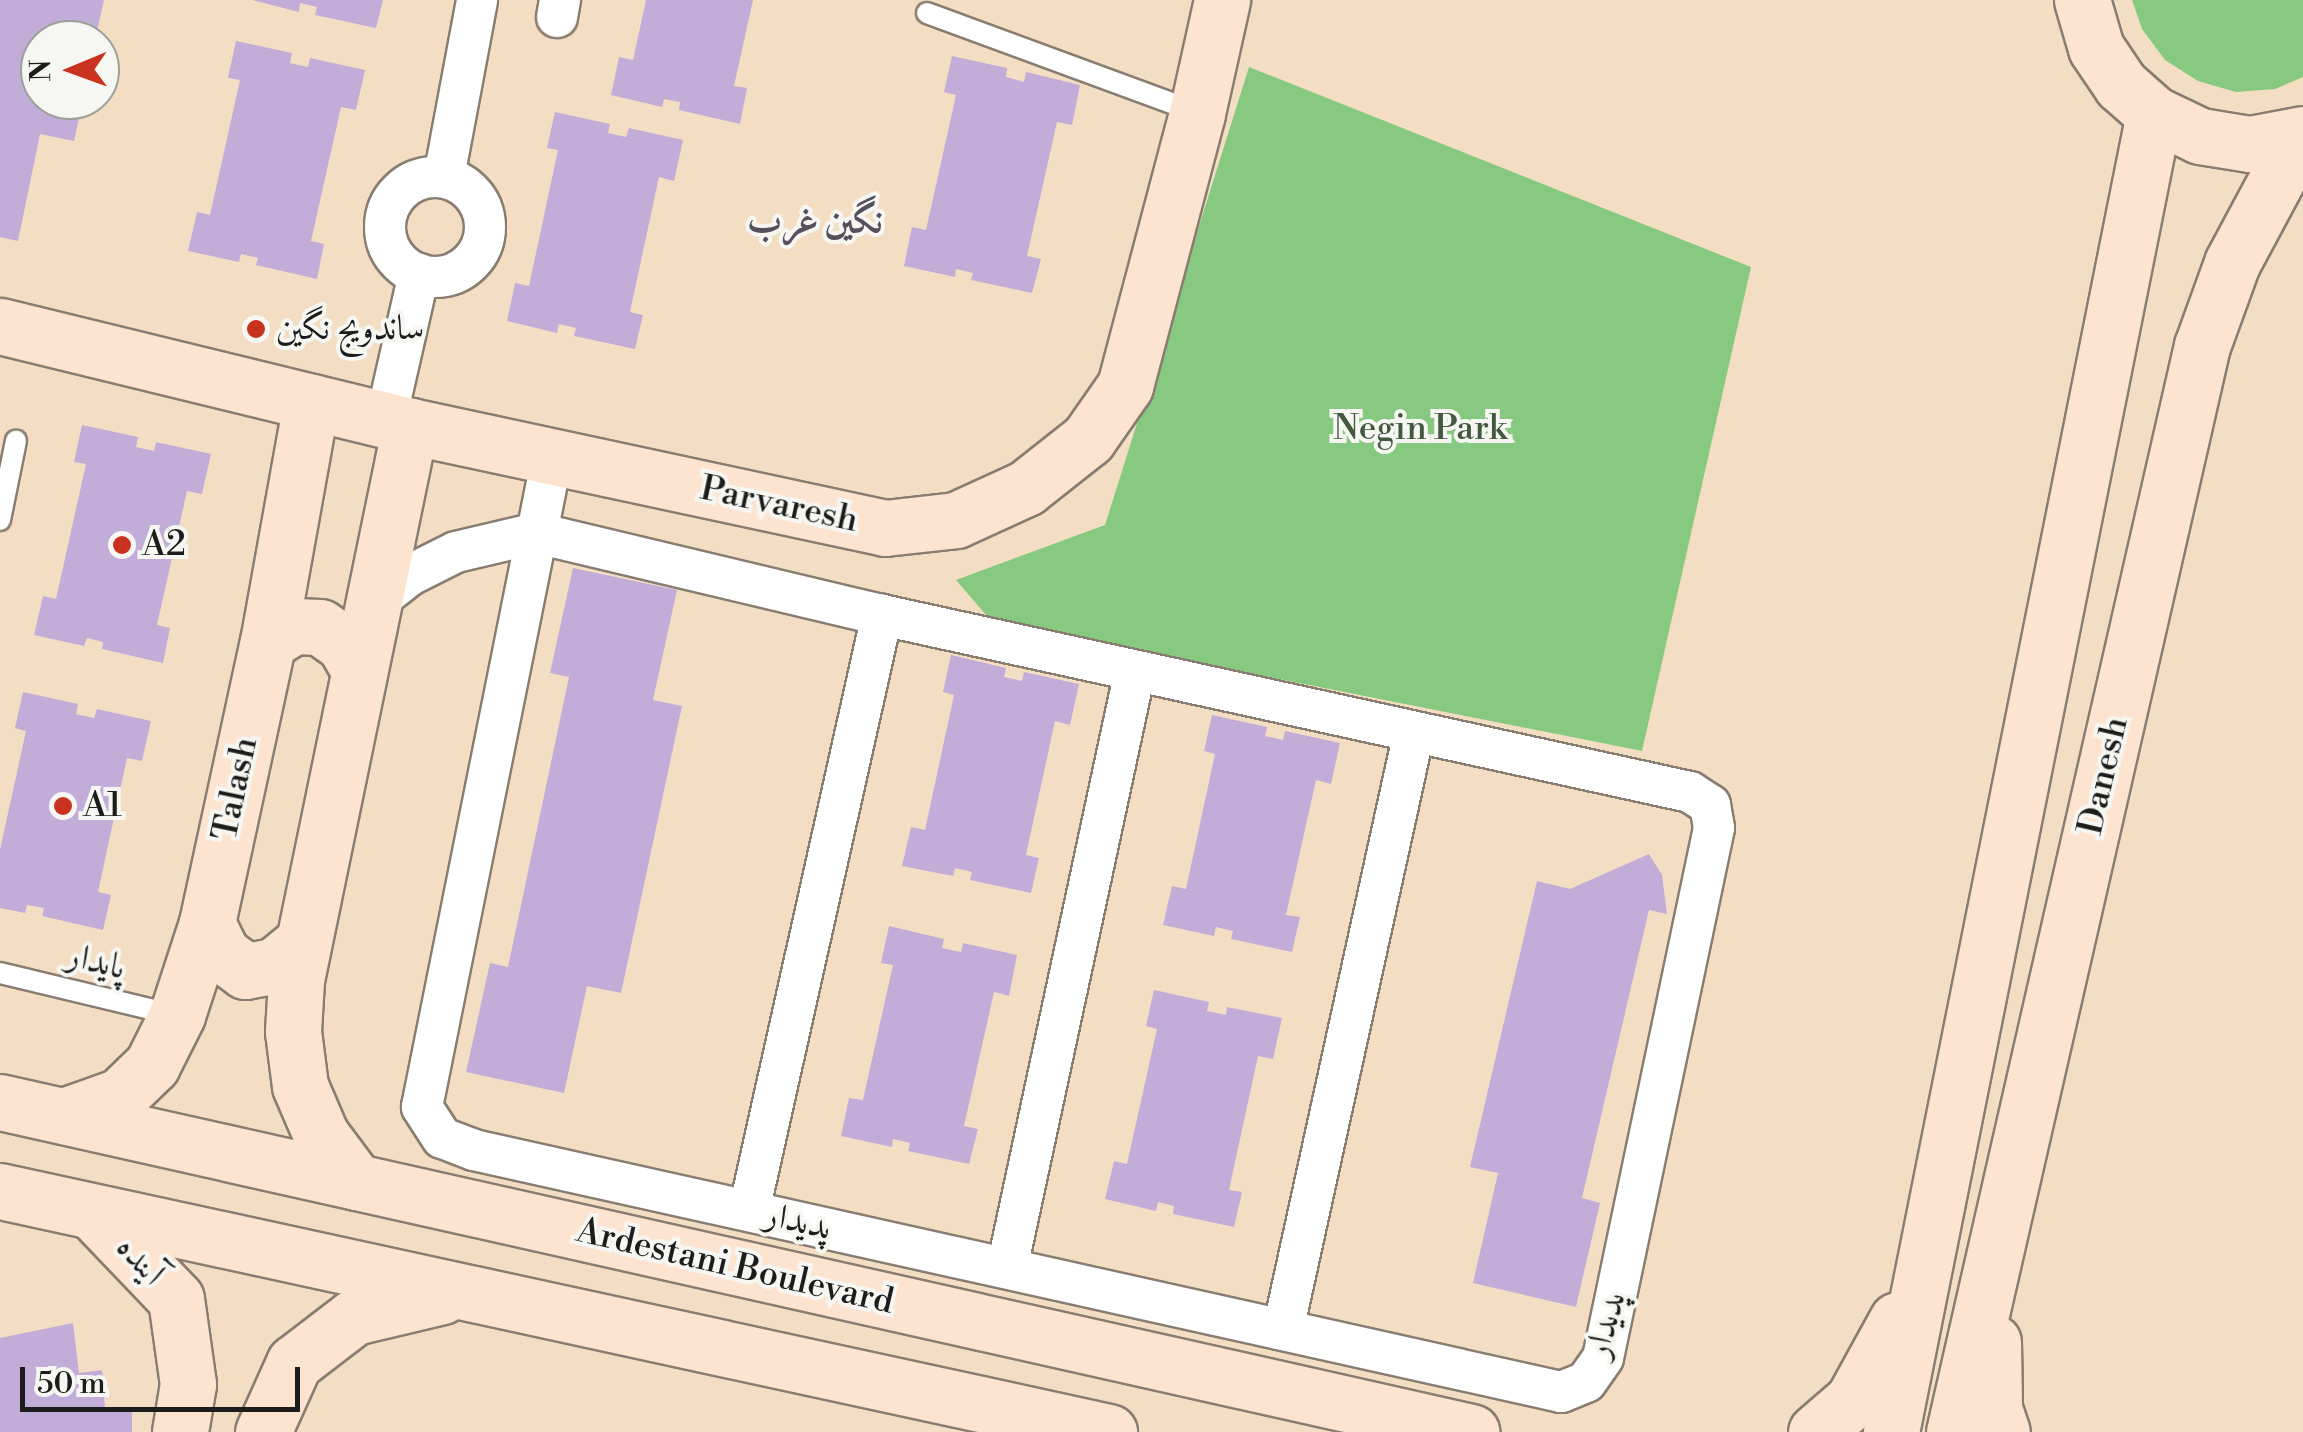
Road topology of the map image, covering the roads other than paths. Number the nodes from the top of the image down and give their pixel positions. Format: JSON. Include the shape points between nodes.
{"nodes":[{"id":1,"x":477,"y":0,"type":"edge"},
{"id":2,"x":1222,"y":0,"type":"edge"},
{"id":3,"x":2080,"y":2,"type":"edge"},
{"id":4,"x":927,"y":13,"type":"dead end"},
{"id":5,"x":1198,"y":113,"type":"junction"},
{"id":6,"x":2154,"y":114,"type":"junction"},
{"id":7,"x":2302,"y":135,"type":"edge"},
{"id":8,"x":444,"y":177,"type":"junction"},
{"id":9,"x":419,"y":274,"type":"junction"},
{"id":10,"x":0,"y":326,"type":"edge"},
{"id":11,"x":311,"y":402,"type":"junction"},
{"id":12,"x":398,"y":423,"type":"junction"},
{"id":13,"x":16,"y":441,"type":"dead end"},
{"id":14,"x":552,"y":456,"type":"junction"},
{"id":15,"x":0,"y":520,"type":"edge"},
{"id":16,"x":536,"y":533,"type":"junction"},
{"id":17,"x":373,"y":604,"type":"junction"},
{"id":18,"x":882,"y":614,"type":"junction"},
{"id":19,"x":268,"y":642,"type":"junction"},
{"id":20,"x":358,"y":668,"type":"junction"},
{"id":21,"x":1135,"y":672,"type":"junction"},
{"id":22,"x":1414,"y":732,"type":"junction"},
{"id":23,"x":207,"y":923,"type":"junction"},
{"id":24,"x":300,"y":946,"type":"junction"},
{"id":25,"x":0,"y":972,"type":"edge"},
{"id":26,"x":176,"y":1015,"type":"junction"},
{"id":27,"x":0,"y":1102,"type":"edge"},
{"id":28,"x":64,"y":1116,"type":"junction"},
{"id":29,"x":356,"y":1182,"type":"junction"},
{"id":30,"x":0,"y":1192,"type":"edge"},
{"id":31,"x":1941,"y":1200,"type":"junction"},
{"id":32,"x":750,"y":1211,"type":"junction"},
{"id":33,"x":93,"y":1212,"type":"junction"},
{"id":34,"x":1007,"y":1268,"type":"junction"},
{"id":35,"x":1992,"y":1270,"type":"junction"},
{"id":36,"x":454,"y":1293,"type":"junction"},
{"id":37,"x":1283,"y":1330,"type":"junction"},
{"id":38,"x":180,"y":1432,"type":"edge"},
{"id":39,"x":262,"y":1432,"type":"edge"},
{"id":40,"x":1108,"y":1432,"type":"edge"},
{"id":41,"x":1471,"y":1432,"type":"edge"},
{"id":42,"x":1816,"y":1432,"type":"edge"},
{"id":43,"x":1891,"y":1432,"type":"edge"},
{"id":44,"x":1954,"y":1432,"type":"edge"},
{"id":45,"x":2002,"y":1432,"type":"edge"}],
"edges":[{"from":1,"to":8,"type":"street"},
{"from":2,"to":5,"type":"street","name":"Parvaresh"},
{"from":3,"to":6,"type":"street","via":[[2096,48]]},
{"from":4,"to":5,"type":"lane"},
{"from":5,"to":14,"type":"street","name":"Parvaresh","via":[[1125,386],[1088,438],[1026,488],[956,520],[884,528]]},
{"from":6,"to":7,"type":"street","via":[[2200,136],[2250,144]]},
{"from":6,"to":31,"type":"street"},
{"from":7,"to":35,"type":"street","name":"Danesh","via":[[2232,263],[2202,346]]},
{"from":8,"to":9,"type":"street","via":[[400,190],[385,218],[389,248]]},
{"from":8,"to":9,"type":"street","via":[[480,206],[484,236],[479,252],[456,272],[441,278]]},
{"from":9,"to":12,"type":"street"},
{"from":10,"to":11,"type":"street","name":"Parvaresh"},
{"from":11,"to":12,"type":"street","name":"Parvaresh"},
{"from":11,"to":19,"type":"street","name":"Talash"},
{"from":12,"to":14,"type":"street","name":"Parvaresh"},
{"from":12,"to":17,"type":"street"},
{"from":13,"to":15,"type":"lane"},
{"from":14,"to":16,"type":"street"},
{"from":16,"to":17,"type":"street","name":"پدیدار","via":[[456,552]]},
{"from":16,"to":18,"type":"street","name":"پدیدار"},
{"from":16,"to":32,"type":"street","name":"پدیدار","via":[[422,1107],[442,1138],[474,1150]]},
{"from":17,"to":20,"type":"street"},
{"from":18,"to":21,"type":"street","name":"پدیدار"},
{"from":18,"to":32,"type":"street"},
{"from":19,"to":20,"type":"street","via":[[294,626],[320,628],[344,644]]},
{"from":19,"to":23,"type":"street","name":"Talash"},
{"from":20,"to":24,"type":"street"},
{"from":21,"to":22,"type":"street","name":"پدیدار"},
{"from":21,"to":34,"type":"street"},
{"from":22,"to":37,"type":"street"},
{"from":22,"to":37,"type":"street","name":"پدیدار","via":[[1690,792],[1710,805],[1714,828],[1602,1358],[1586,1382],[1561,1392]]},
{"from":23,"to":24,"type":"street","via":[[222,954],[245,971],[274,966]]},
{"from":23,"to":26,"type":"street","name":"Talash"},
{"from":24,"to":29,"type":"street","via":[[293,1031],[300,1086],[321,1135]]},
{"from":25,"to":26,"type":"lane","name":"پایدار"},
{"from":26,"to":28,"type":"street","name":"Talash","via":[[152,1065],[120,1096]]},
{"from":27,"to":28,"type":"street","name":"Ardestani Boulevard"},
{"from":28,"to":29,"type":"street","name":"Ardestani Boulevard"},
{"from":29,"to":41,"type":"street","name":"Ardestani Boulevard"},
{"from":30,"to":33,"type":"street"},
{"from":31,"to":42,"type":"street","via":[[1890,1338],[1853,1400]]},
{"from":31,"to":43,"type":"street"},
{"from":32,"to":34,"type":"street","name":"پدیدار"},
{"from":33,"to":36,"type":"street"},
{"from":33,"to":38,"type":"street","name":"آینده","via":[[176,1298],[188,1384]]},
{"from":34,"to":37,"type":"street","name":"پدیدار"},
{"from":35,"to":44,"type":"street","name":"Danesh"},
{"from":35,"to":45,"type":"street","via":[[1994,1409]]},
{"from":36,"to":39,"type":"street","via":[[354,1317],[294,1363]]},
{"from":36,"to":40,"type":"street"}]}
